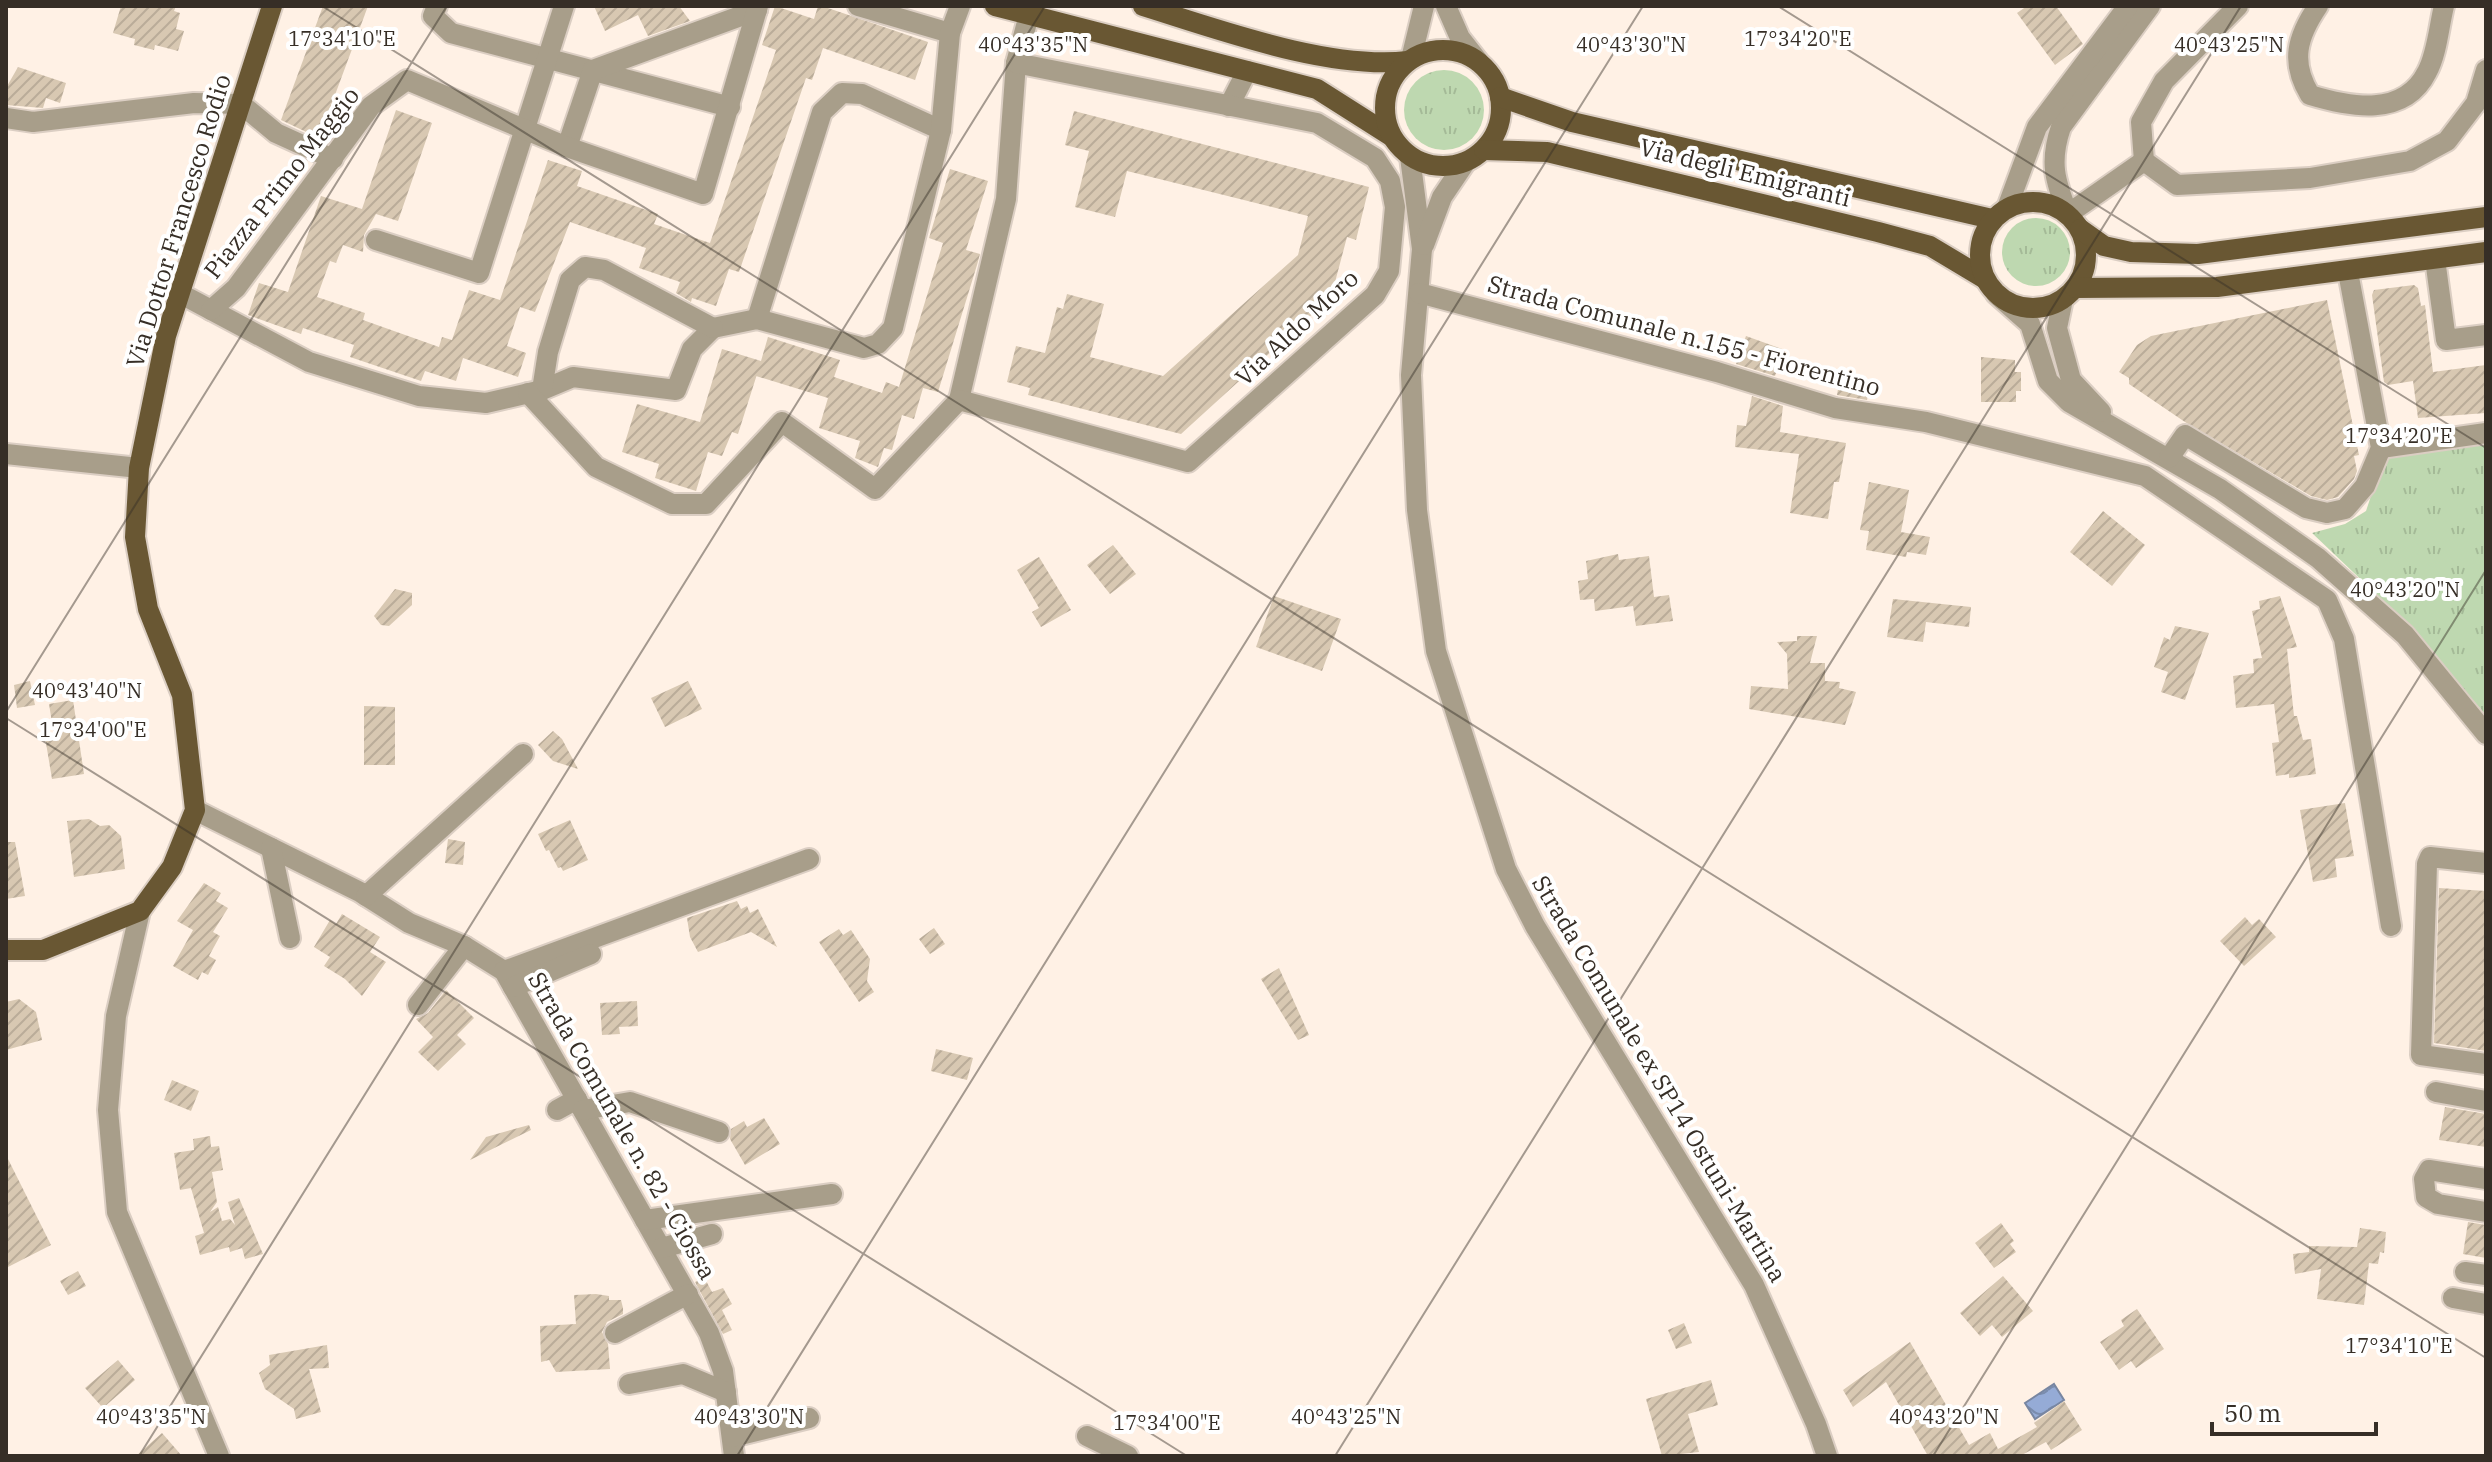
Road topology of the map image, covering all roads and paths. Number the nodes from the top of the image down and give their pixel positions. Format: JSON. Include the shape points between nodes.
{"nodes":[{"id":1,"x":272,"y":6,"type":"edge"},
{"id":2,"x":437,"y":6,"type":"edge"},
{"id":3,"x":564,"y":6,"type":"edge"},
{"id":4,"x":858,"y":6,"type":"edge"},
{"id":5,"x":960,"y":6,"type":"edge"},
{"id":6,"x":995,"y":6,"type":"edge"},
{"id":7,"x":1143,"y":6,"type":"edge"},
{"id":8,"x":1424,"y":6,"type":"edge"},
{"id":9,"x":1446,"y":6,"type":"edge"},
{"id":10,"x":2150,"y":6,"type":"edge"},
{"id":11,"x":2238,"y":6,"type":"edge"},
{"id":12,"x":2318,"y":6,"type":"edge"},
{"id":13,"x":2444,"y":6,"type":"edge"},
{"id":14,"x":758,"y":8,"type":"edge"},
{"id":15,"x":2124,"y":14,"type":"edge"},
{"id":16,"x":1029,"y":15,"type":"junction"},
{"id":17,"x":950,"y":33,"type":"junction"},
{"id":18,"x":547,"y":57,"type":"junction"},
{"id":19,"x":1410,"y":60,"type":"junction"},
{"id":20,"x":1478,"y":61,"type":"junction"},
{"id":21,"x":1016,"y":63,"type":"junction"},
{"id":22,"x":593,"y":70,"type":"junction"},
{"id":23,"x":2486,"y":70,"type":"edge"},
{"id":24,"x":1247,"y":71,"type":"junction"},
{"id":25,"x":1500,"y":97,"type":"junction"},
{"id":26,"x":241,"y":104,"type":"junction"},
{"id":27,"x":1229,"y":106,"type":"junction"},
{"id":28,"x":730,"y":107,"type":"junction"},
{"id":29,"x":6,"y":118,"type":"edge"},
{"id":30,"x":525,"y":129,"type":"junction"},
{"id":31,"x":941,"y":130,"type":"junction"},
{"id":32,"x":1391,"y":136,"type":"junction"},
{"id":33,"x":567,"y":147,"type":"junction"},
{"id":34,"x":1484,"y":150,"type":"junction"},
{"id":35,"x":1410,"y":157,"type":"junction"},
{"id":36,"x":333,"y":159,"type":"junction"},
{"id":37,"x":2144,"y":161,"type":"junction"},
{"id":38,"x":1465,"y":163,"type":"junction"},
{"id":39,"x":2000,"y":214,"type":"junction"},
{"id":40,"x":2486,"y":217,"type":"edge"},
{"id":41,"x":2074,"y":222,"type":"junction"},
{"id":42,"x":376,"y":240,"type":"dead end"},
{"id":43,"x":1422,"y":249,"type":"junction"},
{"id":44,"x":2486,"y":252,"type":"edge"},
{"id":45,"x":2435,"y":259,"type":"junction"},
{"id":46,"x":2348,"y":272,"type":"junction"},
{"id":47,"x":1990,"y":286,"type":"junction"},
{"id":48,"x":1419,"y":293,"type":"junction"},
{"id":49,"x":181,"y":294,"type":"junction"},
{"id":50,"x":2069,"y":294,"type":"junction"},
{"id":51,"x":211,"y":310,"type":"junction"},
{"id":52,"x":757,"y":319,"type":"junction"},
{"id":53,"x":713,"y":328,"type":"junction"},
{"id":54,"x":2486,"y":335,"type":"edge"},
{"id":55,"x":535,"y":392,"type":"junction"},
{"id":56,"x":959,"y":400,"type":"junction"},
{"id":57,"x":2115,"y":426,"type":"junction"},
{"id":58,"x":2486,"y":433,"type":"edge"},
{"id":59,"x":2381,"y":448,"type":"junction"},
{"id":60,"x":6,"y":454,"type":"edge"},
{"id":61,"x":2169,"y":458,"type":"junction"},
{"id":62,"x":139,"y":468,"type":"junction"},
{"id":63,"x":2486,"y":734,"type":"edge"},
{"id":64,"x":523,"y":754,"type":"dead end"},
{"id":65,"x":195,"y":810,"type":"junction"},
{"id":66,"x":271,"y":848,"type":"junction"},
{"id":67,"x":809,"y":859,"type":"dead end"},
{"id":68,"x":2486,"y":863,"type":"edge"},
{"id":69,"x":366,"y":896,"type":"junction"},
{"id":70,"x":140,"y":911,"type":"junction"},
{"id":71,"x":2391,"y":926,"type":"dead end"},
{"id":72,"x":290,"y":938,"type":"dead end"},
{"id":73,"x":464,"y":946,"type":"junction"},
{"id":74,"x":6,"y":950,"type":"edge"},
{"id":75,"x":591,"y":954,"type":"dead end"},
{"id":76,"x":509,"y":979,"type":"junction"},
{"id":77,"x":418,"y":1005,"type":"dead end"},
{"id":78,"x":2486,"y":1064,"type":"edge"},
{"id":79,"x":2436,"y":1092,"type":"dead end"},
{"id":80,"x":2486,"y":1101,"type":"edge"},
{"id":81,"x":580,"y":1104,"type":"junction"},
{"id":82,"x":557,"y":1110,"type":"dead end"},
{"id":83,"x":719,"y":1132,"type":"dead end"},
{"id":84,"x":2486,"y":1179,"type":"edge"},
{"id":85,"x":832,"y":1194,"type":"dead end"},
{"id":86,"x":2486,"y":1212,"type":"edge"},
{"id":87,"x":645,"y":1220,"type":"junction"},
{"id":88,"x":712,"y":1234,"type":"dead end"},
{"id":89,"x":662,"y":1248,"type":"junction"},
{"id":90,"x":688,"y":1294,"type":"junction"},
{"id":91,"x":2453,"y":1298,"type":"dead end"},
{"id":92,"x":2486,"y":1304,"type":"edge"},
{"id":93,"x":615,"y":1333,"type":"dead end"},
{"id":94,"x":629,"y":1384,"type":"dead end"},
{"id":95,"x":726,"y":1392,"type":"junction"},
{"id":96,"x":809,"y":1418,"type":"dead end"},
{"id":97,"x":1087,"y":1436,"type":"dead end"},
{"id":98,"x":733,"y":1446,"type":"edge"},
{"id":99,"x":219,"y":1456,"type":"edge"},
{"id":100,"x":1128,"y":1456,"type":"edge"},
{"id":101,"x":1827,"y":1456,"type":"edge"}],
"edges":[{"from":1,"to":26,"type":"main road","name":"Via Dottor Francesco Rodio"},
{"from":2,"to":18,"type":"street","via":[[433,16],[451,33]]},
{"from":3,"to":18,"type":"street"},
{"from":4,"to":17,"type":"street"},
{"from":5,"to":17,"type":"street"},
{"from":6,"to":16,"type":"main road"},
{"from":7,"to":19,"type":"main road","via":[[1329,58],[1381,64]]},
{"from":8,"to":19,"type":"street"},
{"from":9,"to":20,"type":"street"},
{"from":10,"to":15,"type":"street"},
{"from":11,"to":37,"type":"street","via":[[2164,81],[2141,122]]},
{"from":12,"to":13,"type":"street","via":[[2298,52],[2298,75],[2310,95],[2337,104],[2378,107],[2409,94],[2427,72]]},
{"from":14,"to":22,"type":"street"},
{"from":14,"to":28,"type":"street","name":"Piazza Primo Maggio"},
{"from":15,"to":39,"type":"street","via":[[2037,127]]},
{"from":15,"to":41,"type":"street","via":[[2057,139],[2052,175]]},
{"from":16,"to":21,"type":"street"},
{"from":16,"to":24,"type":"main road"},
{"from":17,"to":31,"type":"street"},
{"from":18,"to":22,"type":"street"},
{"from":18,"to":30,"type":"street"},
{"from":19,"to":20,"type":"main road","via":[[1445,50]]},
{"from":19,"to":32,"type":"main road","via":[[1396,73],[1386,96],[1385,121]]},
{"from":20,"to":25,"type":"main road"},
{"from":21,"to":27,"type":"street","name":"Via Aldo Moro"},
{"from":21,"to":56,"type":"street","via":[[1006,199]]},
{"from":22,"to":28,"type":"street"},
{"from":22,"to":33,"type":"street"},
{"from":23,"to":37,"type":"street","via":[[2476,103],[2447,141],[2410,161],[2310,178],[2177,185]]},
{"from":24,"to":27,"type":"street"},
{"from":24,"to":32,"type":"main road","via":[[1317,89]]},
{"from":25,"to":34,"type":"main road","via":[[1501,116]]},
{"from":25,"to":39,"type":"main road","name":"Via degli Emigranti","via":[[1572,122]]},
{"from":26,"to":29,"type":"street","via":[[194,103],[33,122]]},
{"from":26,"to":36,"type":"street","via":[[276,133]]},
{"from":26,"to":49,"type":"main road","name":"Via Dottor Francesco Rodio"},
{"from":27,"to":56,"type":"street","name":"Via Aldo Moro","via":[[1317,123],[1375,158],[1390,181],[1395,207],[1389,271],[1375,295],[1188,462]]},
{"from":28,"to":33,"type":"street","name":"Piazza Primo Maggio","via":[[703,194]]},
{"from":30,"to":33,"type":"street","name":"Piazza Primo Maggio"},
{"from":30,"to":36,"type":"street","name":"Piazza Primo Maggio","via":[[407,80],[371,106]]},
{"from":30,"to":42,"type":"street","via":[[479,273]]},
{"from":31,"to":52,"type":"street","via":[[893,328],[886,336],[864,348]]},
{"from":31,"to":52,"type":"street","via":[[862,94],[842,93],[822,112]]},
{"from":32,"to":35,"type":"main road"},
{"from":34,"to":38,"type":"main road"},
{"from":34,"to":47,"type":"main road","name":"Via degli Emigranti","via":[[1547,152],[1878,232],[1930,246]]},
{"from":35,"to":38,"type":"main road","via":[[1427,165]]},
{"from":35,"to":43,"type":"street","name":"Strada Comunale ex SP14 Ostuni-Martina"},
{"from":36,"to":51,"type":"street","name":"Piazza Primo Maggio","via":[[236,288]]},
{"from":37,"to":41,"type":"street"},
{"from":38,"to":43,"type":"street","name":"Strada Comunale ex SP14 Ostuni-Martina","via":[[1442,197]]},
{"from":39,"to":41,"type":"main road","name":"Via degli Emigranti","via":[[2038,201]]},
{"from":39,"to":47,"type":"main road","via":[[1980,248]]},
{"from":40,"to":41,"type":"main road","name":"Via degli Emigranti","via":[[2198,254],[2104,246]]},
{"from":41,"to":50,"type":"main road","via":[[2086,259]]},
{"from":43,"to":48,"type":"street","name":"Strada Comunale ex SP14 Ostuni-Martina"},
{"from":44,"to":45,"type":"main road","name":"Via degli Emigranti"},
{"from":45,"to":46,"type":"main road","name":"Via degli Emigranti"},
{"from":45,"to":54,"type":"street","via":[[2446,340]]},
{"from":46,"to":50,"type":"main road","name":"Via degli Emigranti","via":[[2217,287]]},
{"from":46,"to":59,"type":"street"},
{"from":47,"to":50,"type":"main road","name":"Via degli Emigranti","via":[[2011,304],[2028,308],[2046,307]]},
{"from":47,"to":57,"type":"street","via":[[2030,324],[2048,381],[2069,402]]},
{"from":48,"to":71,"type":"street","name":"Strada Comunale n.155 - Fiorentino","via":[[1835,408],[1926,422],[2145,476],[2327,600],[2344,639]]},
{"from":48,"to":101,"type":"street","name":"Strada Comunale ex SP14 Ostuni-Martina","via":[[1411,375],[1417,510],[1436,651],[1506,869],[1543,940],[1754,1285]]},
{"from":49,"to":51,"type":"street"},
{"from":49,"to":62,"type":"main road","name":"Via Dottor Francesco Rodio","via":[[166,336]]},
{"from":50,"to":57,"type":"street","via":[[2057,328],[2071,380]]},
{"from":51,"to":55,"type":"street","via":[[309,362],[419,396],[486,403]]},
{"from":52,"to":53,"type":"street"},
{"from":53,"to":55,"type":"street","via":[[692,349],[676,390],[573,377]]},
{"from":53,"to":55,"type":"street","via":[[604,270],[585,267],[570,280]]},
{"from":55,"to":56,"type":"street","via":[[596,467],[672,504],[706,504],[782,422],[875,489]]},
{"from":57,"to":61,"type":"street"},
{"from":58,"to":59,"type":"street"},
{"from":59,"to":61,"type":"street","via":[[2365,486],[2345,509],[2327,513],[2288,499],[2185,435]]},
{"from":60,"to":62,"type":"street"},
{"from":61,"to":63,"type":"street","via":[[2318,558],[2405,635]]},
{"from":62,"to":65,"type":"main road","name":"Via Dottor Francesco Rodio","via":[[135,537],[148,609],[182,695]]},
{"from":64,"to":69,"type":"street"},
{"from":65,"to":66,"type":"street","name":"Strada Comunale n. 82 - Ciossa"},
{"from":65,"to":70,"type":"main road","name":"Via Dottor Francesco Rodio","via":[[172,867]]},
{"from":66,"to":69,"type":"street","name":"Strada Comunale n. 82 - Ciossa"},
{"from":66,"to":72,"type":"street"},
{"from":67,"to":76,"type":"street"},
{"from":68,"to":78,"type":"street","via":[[2430,857],[2427,864],[2421,1055]]},
{"from":69,"to":73,"type":"street","name":"Strada Comunale n. 82 - Ciossa","via":[[409,923]]},
{"from":70,"to":74,"type":"main road","via":[[43,950]]},
{"from":70,"to":99,"type":"street","via":[[116,1016],[108,1110],[117,1212]]},
{"from":73,"to":76,"type":"street","name":"Strada Comunale n. 82 - Ciossa"},
{"from":73,"to":77,"type":"street"},
{"from":75,"to":76,"type":"street"},
{"from":76,"to":81,"type":"street","name":"Strada Comunale n. 82 - Ciossa"},
{"from":79,"to":80,"type":"street"},
{"from":81,"to":82,"type":"street"},
{"from":81,"to":83,"type":"street","via":[[630,1102]]},
{"from":81,"to":87,"type":"street","name":"Strada Comunale n. 82 - Ciossa"},
{"from":84,"to":86,"type":"street","via":[[2429,1170],[2424,1179],[2426,1197],[2438,1204]]},
{"from":85,"to":87,"type":"street"},
{"from":87,"to":89,"type":"street","name":"Strada Comunale n. 82 - Ciossa"},
{"from":88,"to":89,"type":"street"},
{"from":89,"to":90,"type":"street","name":"Strada Comunale n. 82 - Ciossa"},
{"from":90,"to":93,"type":"street"},
{"from":90,"to":95,"type":"street","name":"Strada Comunale n. 82 - Ciossa","via":[[709,1333]]},
{"from":91,"to":92,"type":"street"},
{"from":94,"to":95,"type":"street","via":[[683,1374]]},
{"from":95,"to":98,"type":"street","name":"Strada Comunale n. 82 - Ciossa"},
{"from":96,"to":98,"type":"street"},
{"from":97,"to":100,"type":"street"}]}
